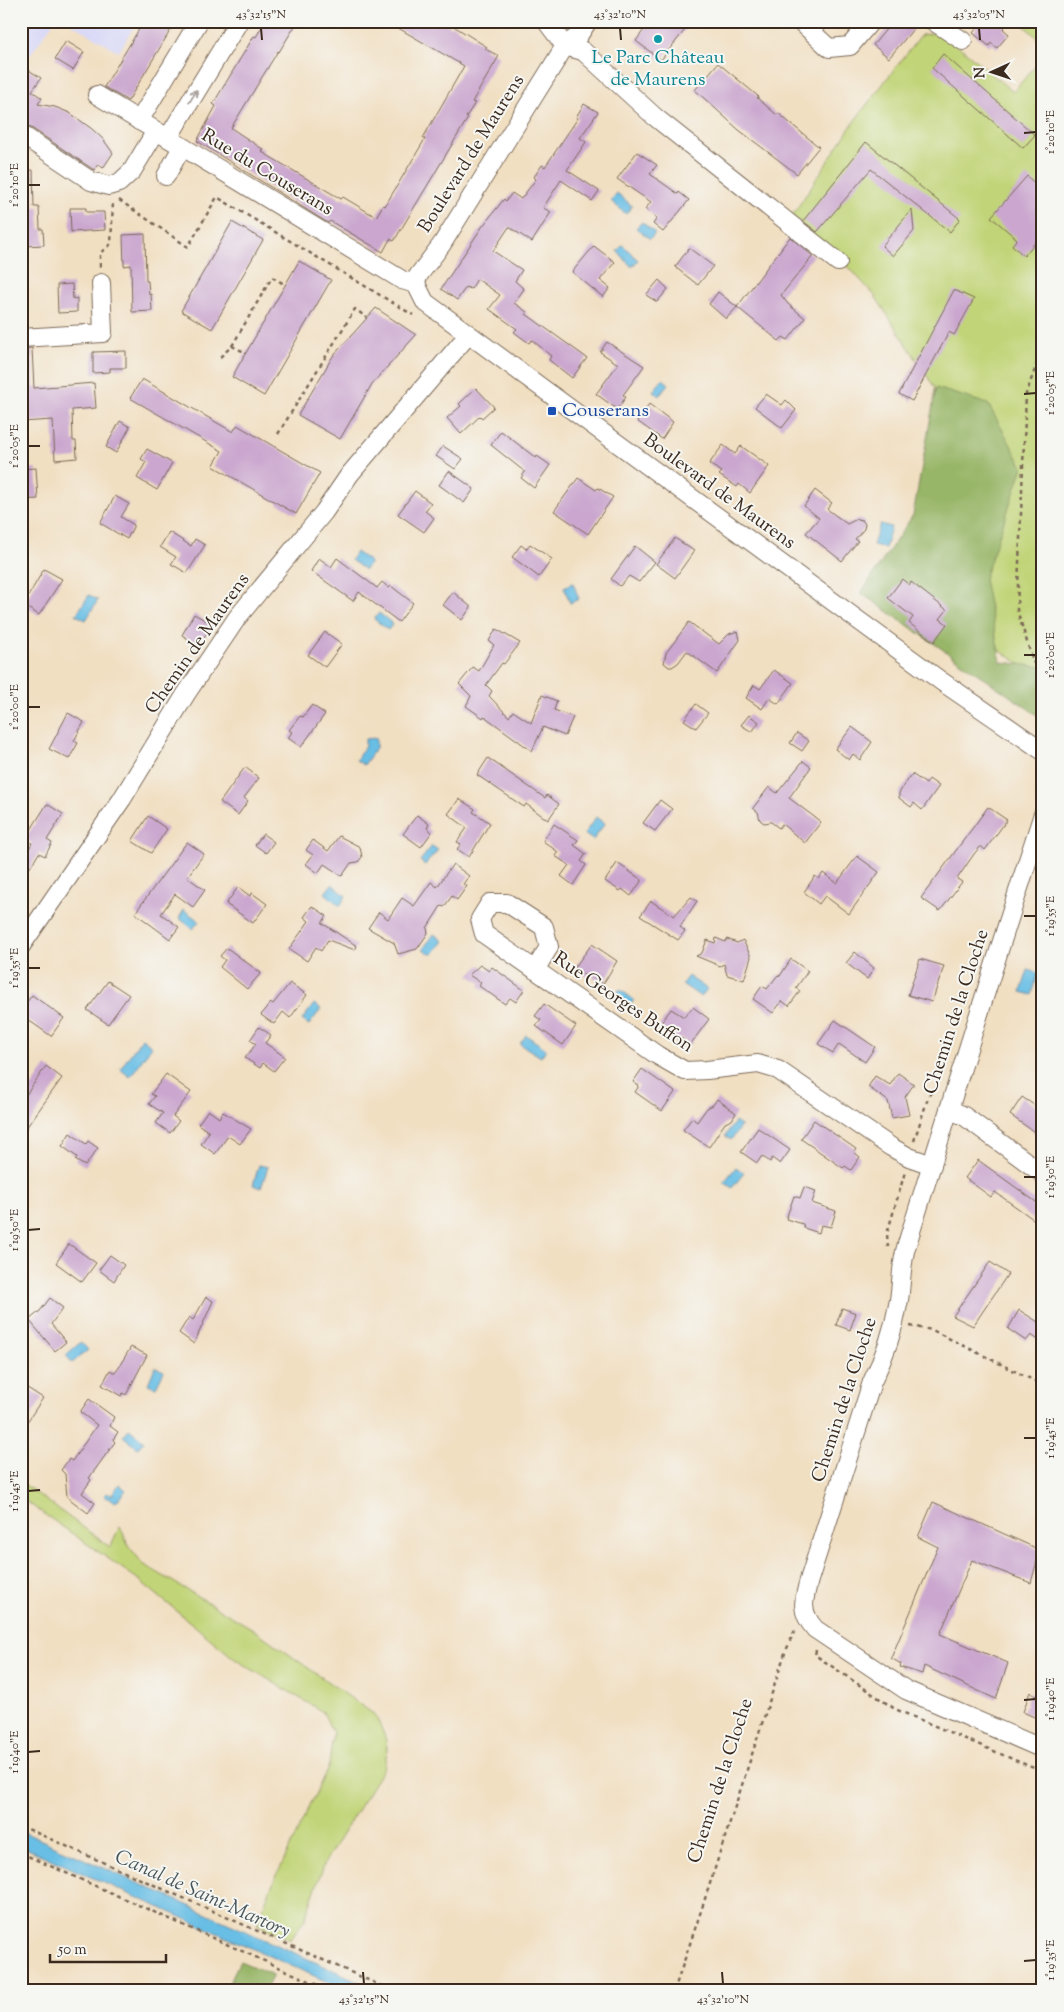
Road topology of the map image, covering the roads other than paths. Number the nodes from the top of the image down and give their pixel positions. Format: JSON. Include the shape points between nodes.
{"nodes":[{"id":1,"x":199,"y":21,"type":"edge"},
{"id":2,"x":239,"y":21,"type":"edge"},
{"id":3,"x":546,"y":21,"type":"edge"},
{"id":4,"x":588,"y":21,"type":"edge"},
{"id":5,"x":800,"y":21,"type":"edge"},
{"id":6,"x":871,"y":21,"type":"edge"},
{"id":7,"x":933,"y":21,"type":"edge"},
{"id":8,"x":963,"y":41,"type":"dead end"},
{"id":9,"x":565,"y":46,"type":"junction"},
{"id":10,"x":97,"y":95,"type":"dead end"},
{"id":11,"x":139,"y":121,"type":"junction"},
{"id":12,"x":21,"y":134,"type":"edge"},
{"id":13,"x":169,"y":139,"type":"junction"},
{"id":14,"x":166,"y":176,"type":"dead end"},
{"id":15,"x":838,"y":262,"type":"dead end"},
{"id":16,"x":101,"y":283,"type":"road end"},
{"id":17,"x":416,"y":284,"type":"junction"},
{"id":18,"x":468,"y":335,"type":"junction"},
{"id":19,"x":21,"y":338,"type":"edge"},
{"id":20,"x":1043,"y":751,"type":"edge"},
{"id":21,"x":1043,"y":814,"type":"edge"},
{"id":22,"x":21,"y":946,"type":"edge"},
{"id":23,"x":535,"y":970,"type":"junction"},
{"id":24,"x":949,"y":1109,"type":"junction"},
{"id":25,"x":932,"y":1165,"type":"junction"},
{"id":26,"x":1043,"y":1174,"type":"edge"},
{"id":27,"x":1043,"y":1749,"type":"edge"}],
"edges":[{"from":1,"to":11,"type":"street"},
{"from":13,"to":2,"type":"street","one_way":true},
{"from":3,"to":9,"type":"street"},
{"from":4,"to":9,"type":"street","name":"Boulevard de Maurens"},
{"from":5,"to":6,"type":"street","via":[[828,48],[850,46]]},
{"from":7,"to":8,"type":"street"},
{"from":9,"to":15,"type":"street","via":[[583,51],[655,117]]},
{"from":9,"to":17,"type":"street","name":"Boulevard de Maurens","via":[[442,244],[424,266]]},
{"from":10,"to":11,"type":"street","name":"Rue du Couserans"},
{"from":11,"to":13,"type":"street","name":"Rue du Couserans"},
{"from":12,"to":13,"type":"street","via":[[91,181],[110,186]]},
{"from":13,"to":14,"type":"street"},
{"from":13,"to":17,"type":"street","name":"Rue du Couserans","via":[[402,280]]},
{"from":16,"to":19,"type":"street","via":[[103,333]]},
{"from":17,"to":18,"type":"street","name":"Boulevard de Maurens","via":[[425,302]]},
{"from":18,"to":20,"type":"street","name":"Boulevard de Maurens","via":[[941,681]]},
{"from":18,"to":22,"type":"street","name":"Chemin de Maurens","via":[[350,474],[324,512],[237,618],[122,799]]},
{"from":21,"to":24,"type":"street","name":"Chemin de la Cloche"},
{"from":23,"to":23,"type":"street","name":"Rue Georges Buffon","via":[[484,934],[480,919],[490,903],[507,903],[544,927],[548,946]]},
{"from":23,"to":25,"type":"street","name":"Rue Georges Buffon","via":[[684,1071],[758,1064],[778,1070],[891,1147]]},
{"from":24,"to":25,"type":"street","name":"Chemin de la Cloche"},
{"from":24,"to":26,"type":"street","via":[[964,1116]]},
{"from":25,"to":27,"type":"street","name":"Chemin de la Cloche","via":[[902,1259],[899,1299],[886,1351],[872,1382],[809,1580],[804,1606],[806,1619],[825,1637],[906,1690]]}]}
